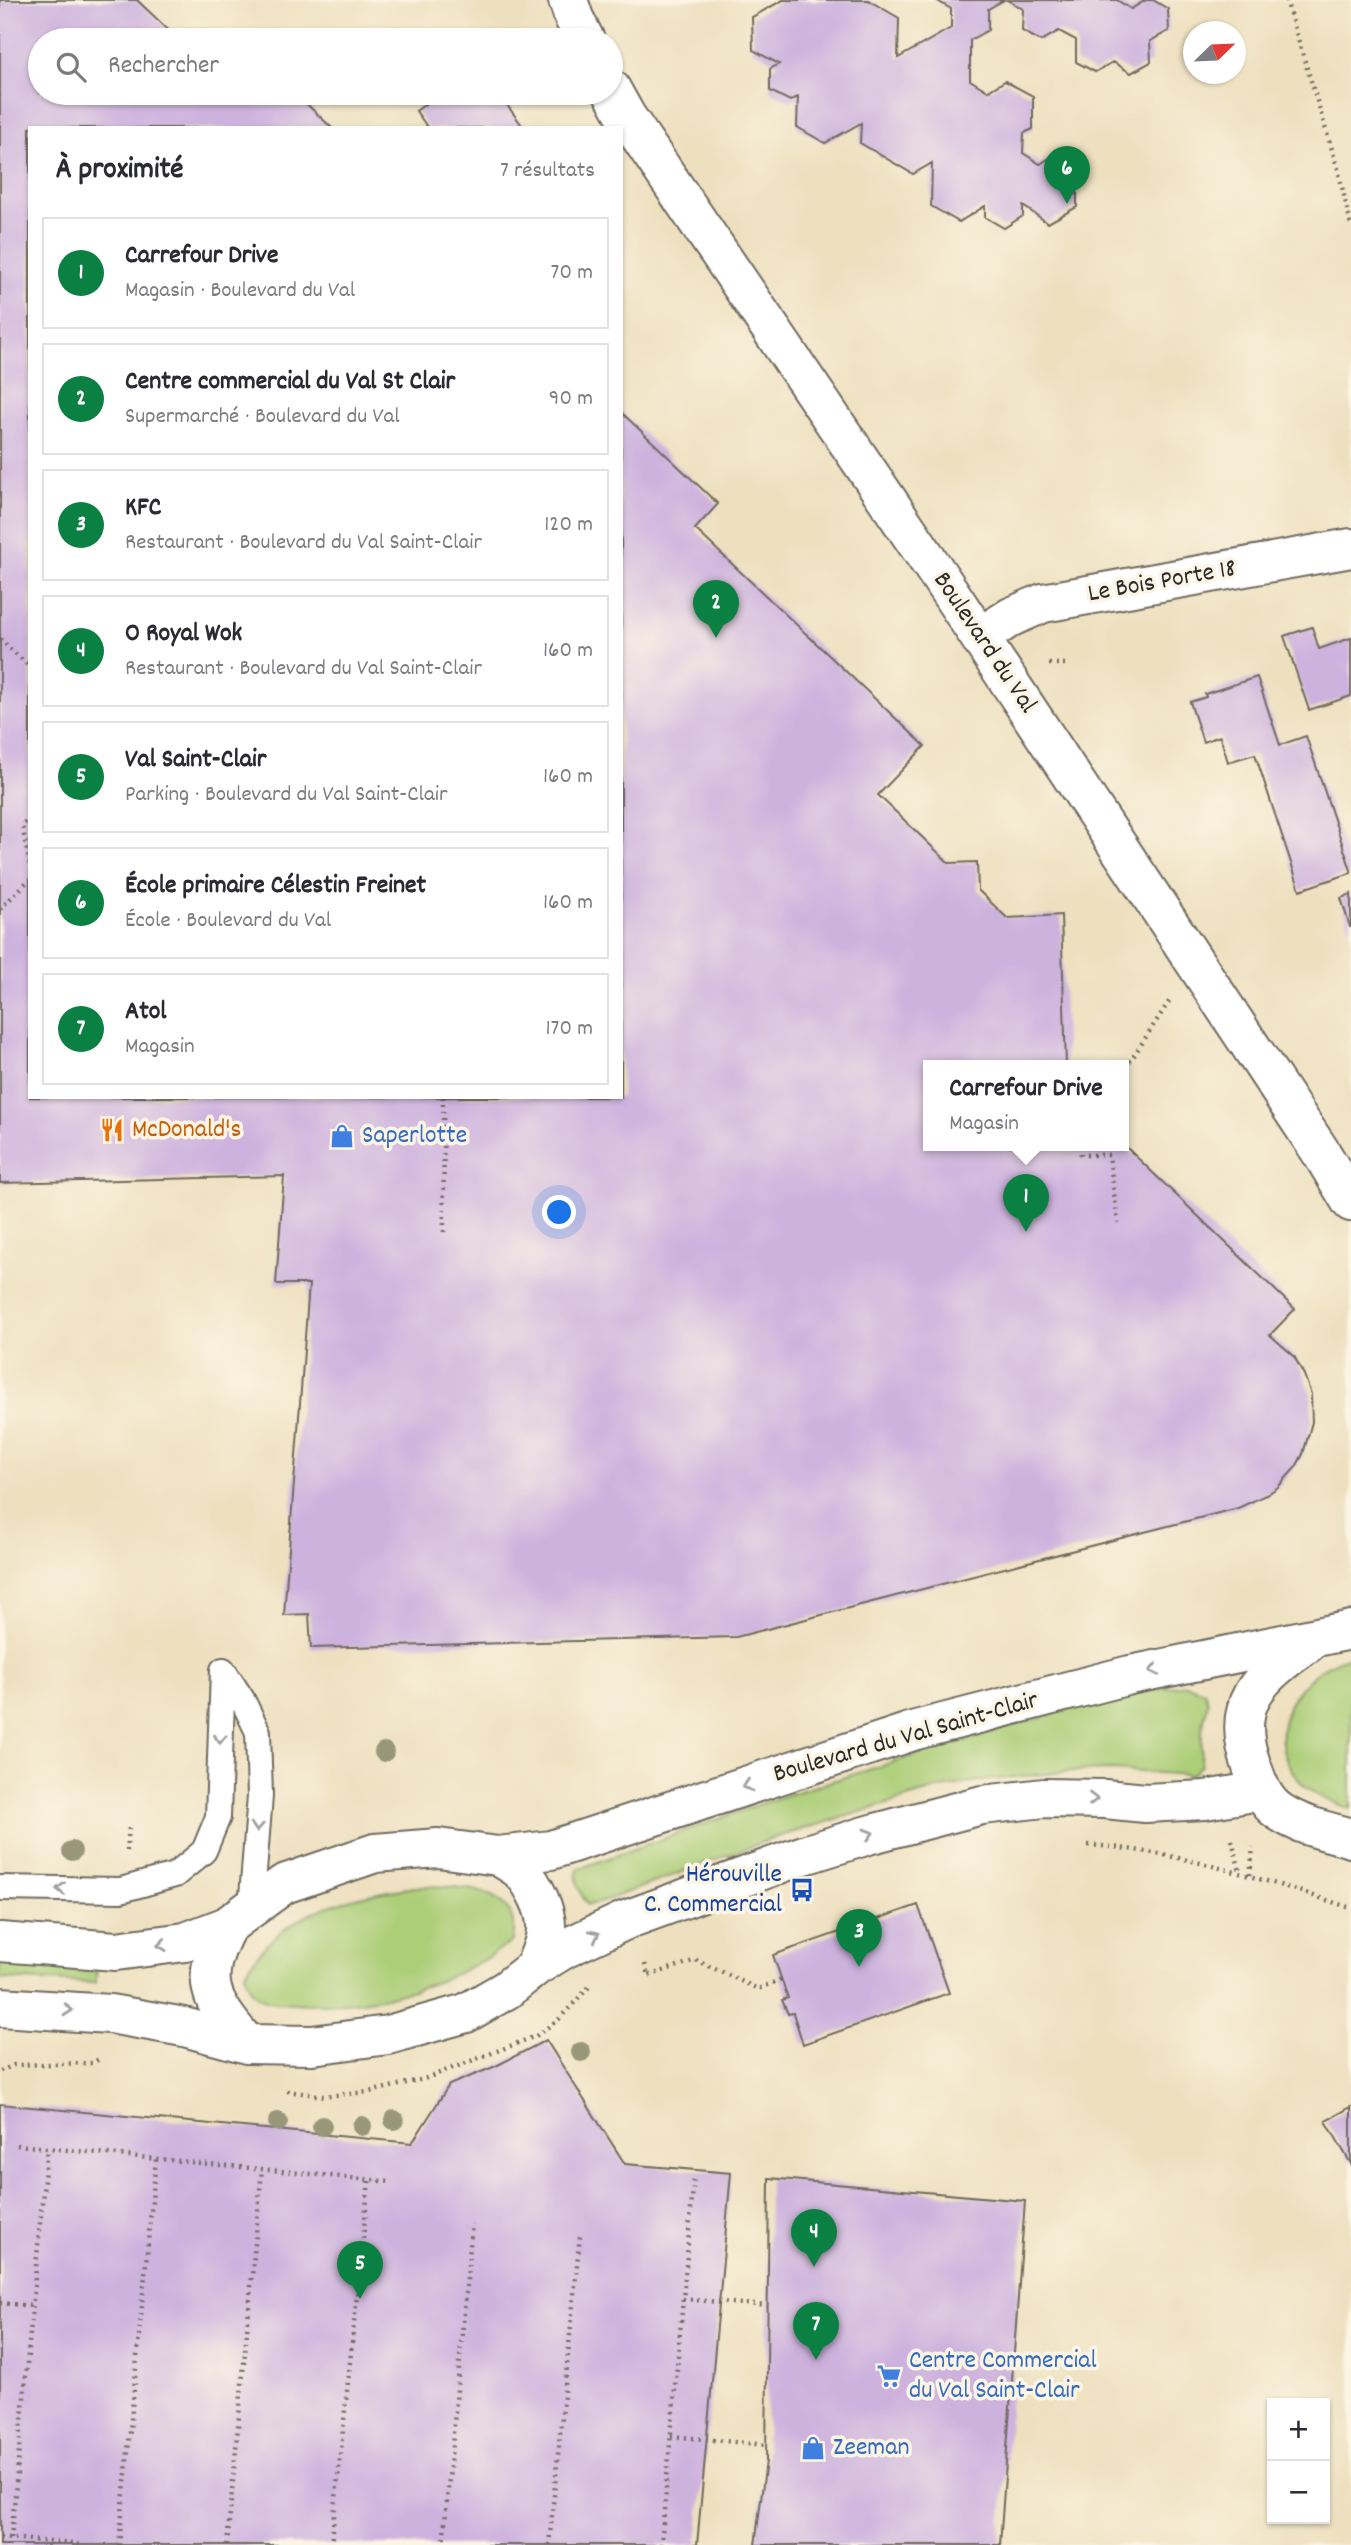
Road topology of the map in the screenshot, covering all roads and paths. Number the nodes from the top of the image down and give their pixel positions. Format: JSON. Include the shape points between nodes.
{"nodes":[{"id":1,"x":568,"y":0,"type":"edge"},
{"id":2,"x":1286,"y":0,"type":"edge"},
{"id":3,"x":580,"y":28,"type":"edge"},
{"id":4,"x":620,"y":105,"type":"edge"},
{"id":5,"x":1351,"y":226,"type":"edge"},
{"id":6,"x":1351,"y":548,"type":"edge"},
{"id":7,"x":980,"y":637,"type":"junction"},
{"id":8,"x":0,"y":639,"type":"edge"},
{"id":9,"x":1048,"y":664,"type":"dead end"},
{"id":10,"x":1066,"y":664,"type":"dead end"},
{"id":11,"x":28,"y":665,"type":"edge"},
{"id":12,"x":28,"y":819,"type":"edge"},
{"id":13,"x":28,"y":855,"type":"edge"},
{"id":14,"x":28,"y":881,"type":"edge"},
{"id":15,"x":0,"y":909,"type":"edge"},
{"id":16,"x":1173,"y":998,"type":"dead end"},
{"id":17,"x":1129,"y":1062,"type":"edge"},
{"id":18,"x":443,"y":1099,"type":"edge"},
{"id":19,"x":1081,"y":1151,"type":"edge"},
{"id":20,"x":1351,"y":1202,"type":"edge"},
{"id":21,"x":1118,"y":1223,"type":"dead end"},
{"id":22,"x":444,"y":1234,"type":"dead end"},
{"id":23,"x":1335,"y":1633,"type":"edge"},
{"id":24,"x":1260,"y":1791,"type":"junction"},
{"id":25,"x":129,"y":1827,"type":"dead end"},
{"id":26,"x":1351,"y":1838,"type":"edge"},
{"id":27,"x":128,"y":1844,"type":"dead end"},
{"id":28,"x":1079,"y":1845,"type":"dead end"},
{"id":29,"x":498,"y":1856,"type":"junction"},
{"id":30,"x":0,"y":1888,"type":"edge"},
{"id":31,"x":1351,"y":1908,"type":"edge"},
{"id":32,"x":239,"y":1917,"type":"junction"},
{"id":33,"x":0,"y":1942,"type":"edge"},
{"id":34,"x":645,"y":1964,"type":"dead end"},
{"id":35,"x":535,"y":1967,"type":"junction"},
{"id":36,"x":782,"y":1979,"type":"dead end"},
{"id":37,"x":592,"y":1985,"type":"dead end"},
{"id":38,"x":0,"y":2007,"type":"edge"},
{"id":39,"x":247,"y":2043,"type":"junction"},
{"id":40,"x":107,"y":2055,"type":"dead end"},
{"id":41,"x":0,"y":2071,"type":"edge"},
{"id":42,"x":446,"y":2071,"type":"dead end"},
{"id":43,"x":17,"y":2145,"type":"dead end"},
{"id":44,"x":47,"y":2148,"type":"junction"},
{"id":45,"x":156,"y":2159,"type":"junction"},
{"id":46,"x":262,"y":2169,"type":"junction"},
{"id":47,"x":694,"y":2176,"type":"dead end"},
{"id":48,"x":369,"y":2180,"type":"junction"},
{"id":49,"x":391,"y":2182,"type":"dead end"},
{"id":50,"x":472,"y":2224,"type":"dead end"},
{"id":51,"x":580,"y":2235,"type":"dead end"},
{"id":52,"x":683,"y":2299,"type":"junction"},
{"id":53,"x":1,"y":2303,"type":"edge"},
{"id":54,"x":32,"y":2306,"type":"junction"},
{"id":55,"x":768,"y":2306,"type":"dead end"},
{"id":56,"x":671,"y":2436,"type":"junction"},
{"id":57,"x":766,"y":2445,"type":"dead end"},
{"id":58,"x":0,"y":2537,"type":"edge"},
{"id":59,"x":11,"y":2538,"type":"junction"},
{"id":60,"x":68,"y":2544,"type":"edge"},
{"id":61,"x":83,"y":2545,"type":"edge"},
{"id":62,"x":119,"y":2545,"type":"edge"},
{"id":63,"x":227,"y":2545,"type":"edge"},
{"id":64,"x":331,"y":2545,"type":"edge"},
{"id":65,"x":443,"y":2545,"type":"edge"},
{"id":66,"x":549,"y":2545,"type":"edge"},
{"id":67,"x":661,"y":2545,"type":"edge"}],
"edges":[{"from":1,"to":3,"type":"street"},
{"from":2,"to":5,"type":"path"},
{"from":4,"to":7,"type":"street","name":"Boulevard du Val"},
{"from":6,"to":7,"type":"street","name":"Le Bois Porte 18","via":[[1043,603]]},
{"from":7,"to":20,"type":"street","name":"Boulevard du Val"},
{"from":8,"to":11,"type":"path"},
{"from":9,"to":10,"type":"path"},
{"from":12,"to":13,"type":"path","via":[[22,826]]},
{"from":14,"to":15,"type":"path"},
{"from":16,"to":17,"type":"path"},
{"from":18,"to":22,"type":"path"},
{"from":19,"to":21,"type":"path","via":[[1081,1155],[1109,1155]]},
{"from":23,"to":24,"type":"street","via":[[1274,1667],[1244,1712],[1244,1745]]},
{"from":23,"to":29,"type":"street","name":"Boulevard du Val Saint-Clair","one_way":true,"via":[[1130,1675],[916,1730],[551,1850]]},
{"from":24,"to":26,"type":"street","via":[[1278,1811],[1311,1827]]},
{"from":35,"to":24,"type":"street","one_way":true,"via":[[626,1920],[804,1855],[924,1819],[982,1805],[1044,1798],[1145,1803]]},
{"from":25,"to":27,"type":"path"},
{"from":28,"to":31,"type":"path","via":[[1189,1859]]},
{"from":29,"to":32,"type":"street","name":"Boulevard du Val Saint-Clair","via":[[438,1847],[375,1853],[284,1884]]},
{"from":29,"to":35,"type":"street","name":"Boulevard du Val Saint-Clair","via":[[522,1872],[542,1910],[547,1927]]},
{"from":30,"to":32,"type":"lane","via":[[121,1890],[175,1875],[204,1851],[218,1817],[223,1670],[258,1732],[260,1796]]},
{"from":32,"to":33,"type":"street","name":"Boulevard du Val Saint-Clair","one_way":true,"via":[[185,1942],[116,1951]]},
{"from":32,"to":39,"type":"street","name":"Boulevard du Val Saint-Clair","via":[[215,1950],[208,1975],[214,1998]]},
{"from":34,"to":36,"type":"path","via":[[648,1976],[696,1960],[758,1989]]},
{"from":35,"to":39,"type":"street","via":[[466,2013],[388,2035],[312,2045]]},
{"from":37,"to":42,"type":"path","via":[[536,2036]]},
{"from":38,"to":39,"type":"street","one_way":true,"via":[[110,2014]]},
{"from":40,"to":41,"type":"path","via":[[92,2063],[14,2065]]},
{"from":43,"to":44,"type":"path"},
{"from":44,"to":45,"type":"path"},
{"from":44,"to":54,"type":"path"},
{"from":45,"to":46,"type":"path"},
{"from":45,"to":62,"type":"path"},
{"from":46,"to":48,"type":"path"},
{"from":46,"to":63,"type":"path"},
{"from":47,"to":52,"type":"path"},
{"from":48,"to":49,"type":"path"},
{"from":48,"to":64,"type":"path"},
{"from":50,"to":65,"type":"path"},
{"from":51,"to":66,"type":"path"},
{"from":52,"to":55,"type":"path"},
{"from":52,"to":56,"type":"path"},
{"from":53,"to":54,"type":"path"},
{"from":54,"to":59,"type":"path"},
{"from":56,"to":57,"type":"path"},
{"from":56,"to":67,"type":"path"},
{"from":58,"to":59,"type":"path"},
{"from":59,"to":60,"type":"path"},
{"from":60,"to":61,"type":"path"}]}
